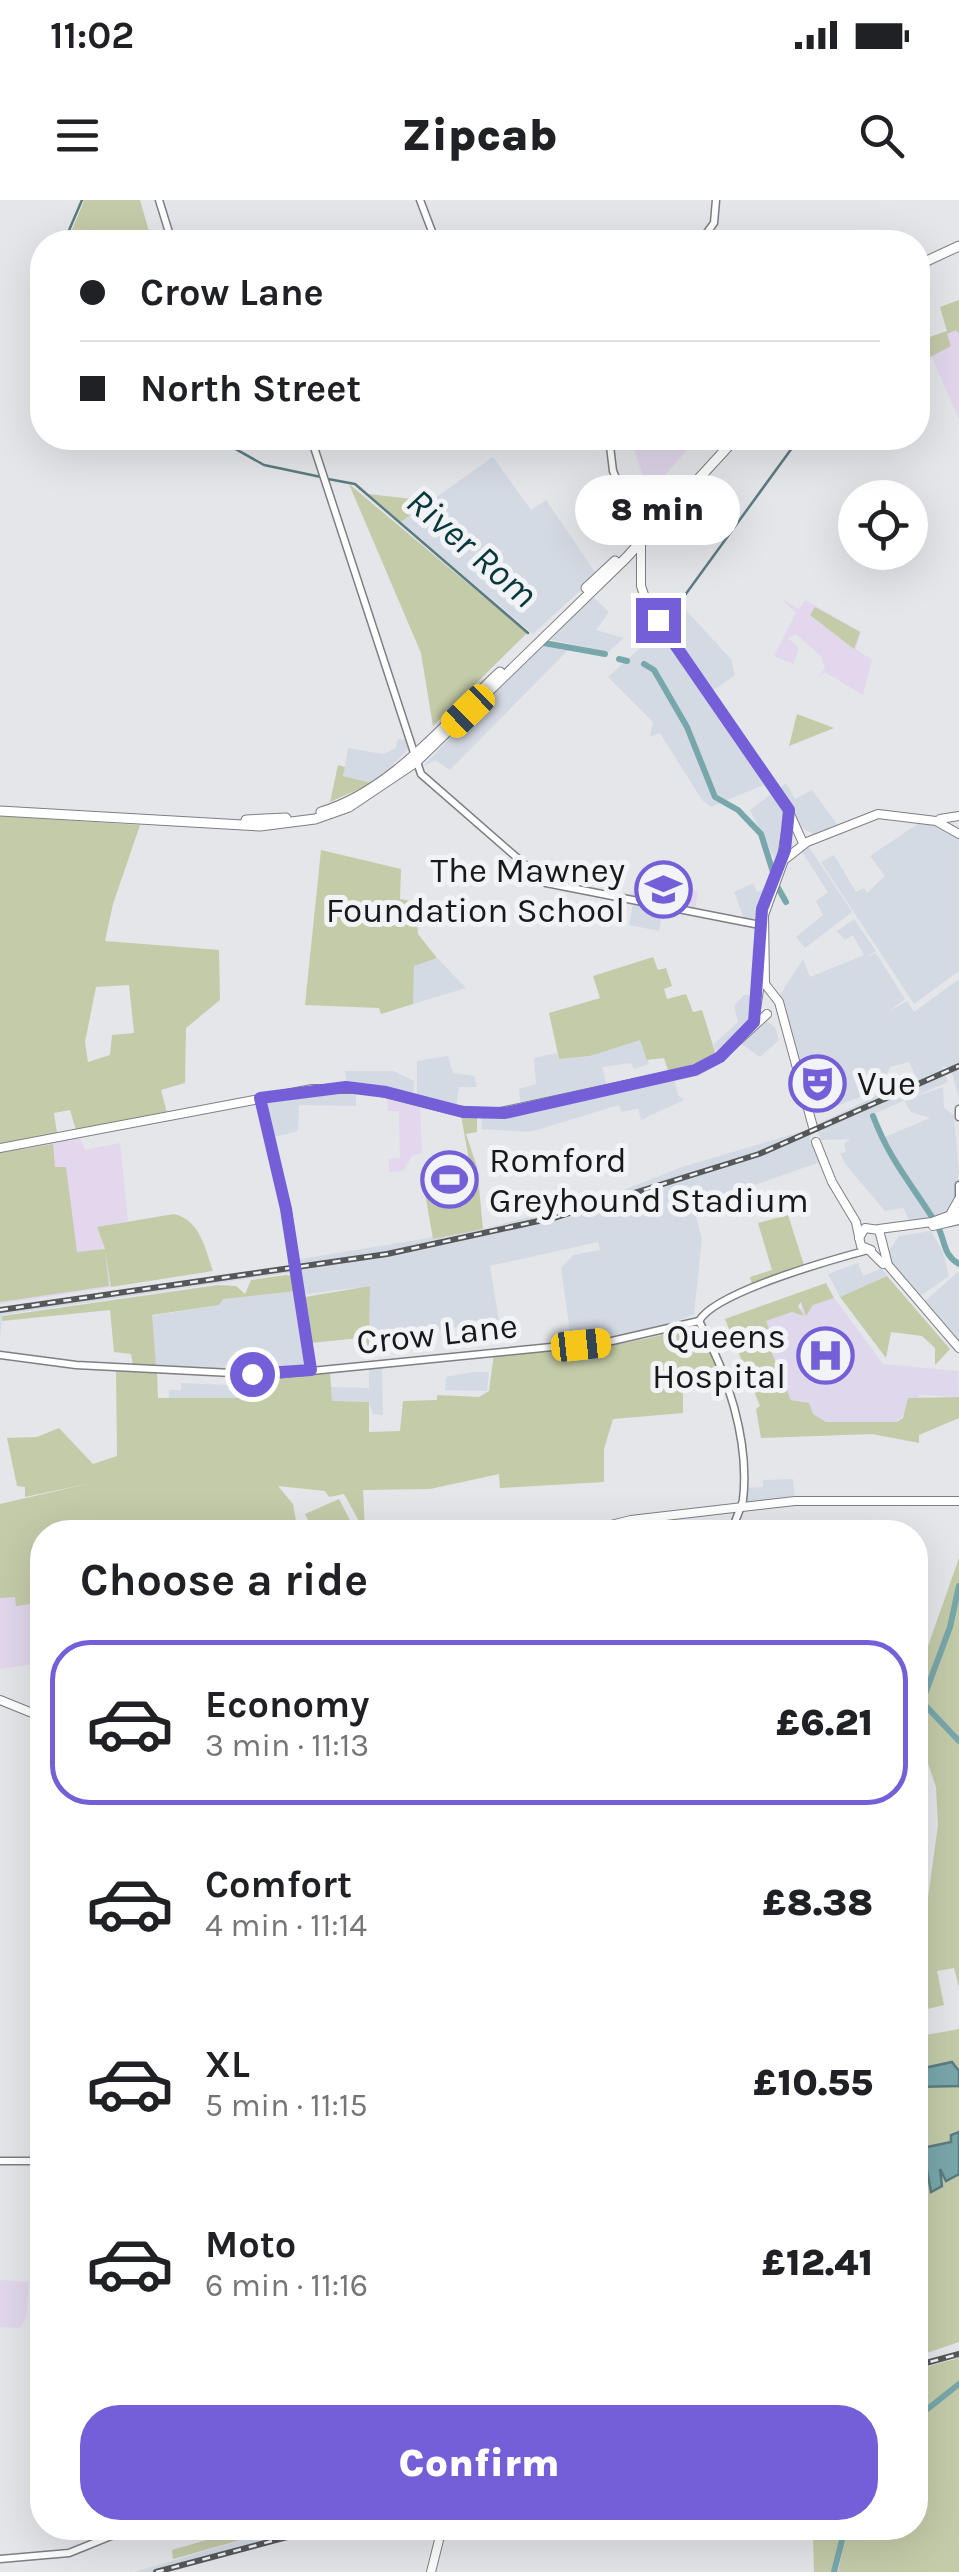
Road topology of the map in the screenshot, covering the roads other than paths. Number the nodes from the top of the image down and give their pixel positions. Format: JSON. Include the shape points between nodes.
{"nodes":[{"id":1,"x":159,"y":200,"type":"edge"},
{"id":2,"x":420,"y":200,"type":"edge"},
{"id":3,"x":716,"y":200,"type":"edge"},
{"id":4,"x":168,"y":230,"type":"edge"},
{"id":5,"x":431,"y":230,"type":"edge"},
{"id":6,"x":709,"y":230,"type":"edge"},
{"id":7,"x":959,"y":243,"type":"edge"},
{"id":8,"x":930,"y":256,"type":"edge"},
{"id":9,"x":315,"y":450,"type":"edge"},
{"id":10,"x":610,"y":450,"type":"edge"},
{"id":11,"x":721,"y":450,"type":"edge"},
{"id":12,"x":642,"y":538,"type":"junction"},
{"id":13,"x":626,"y":558,"type":"junction"},
{"id":14,"x":642,"y":564,"type":"junction"},
{"id":15,"x":415,"y":758,"type":"junction"},
{"id":16,"x":0,"y":808,"type":"edge"},
{"id":17,"x":958,"y":817,"type":"edge"},
{"id":18,"x":790,"y":828,"type":"junction"},
{"id":19,"x":956,"y":832,"type":"edge"},
{"id":20,"x":784,"y":842,"type":"junction"},
{"id":21,"x":800,"y":843,"type":"junction"},
{"id":22,"x":760,"y":925,"type":"junction"},
{"id":23,"x":771,"y":993,"type":"junction"},
{"id":24,"x":758,"y":1002,"type":"junction"},
{"id":25,"x":779,"y":1006,"type":"junction"},
{"id":26,"x":767,"y":1014,"type":"junction"},
{"id":27,"x":749,"y":1030,"type":"junction"},
{"id":28,"x":260,"y":1098,"type":"junction"},
{"id":29,"x":0,"y":1148,"type":"edge"},
{"id":30,"x":959,"y":1185,"type":"edge"},
{"id":31,"x":959,"y":1199,"type":"edge"},
{"id":32,"x":956,"y":1218,"type":"edge"},
{"id":33,"x":935,"y":1223,"type":"junction"},
{"id":34,"x":874,"y":1228,"type":"junction"},
{"id":35,"x":859,"y":1239,"type":"junction"},
{"id":36,"x":882,"y":1242,"type":"junction"},
{"id":37,"x":868,"y":1250,"type":"junction"},
{"id":38,"x":847,"y":1254,"type":"junction"},
{"id":39,"x":699,"y":1321,"type":"junction"},
{"id":40,"x":959,"y":1352,"type":"edge"},
{"id":41,"x":0,"y":1355,"type":"edge"},
{"id":42,"x":311,"y":1370,"type":"junction"},
{"id":43,"x":959,"y":1501,"type":"edge"},
{"id":44,"x":738,"y":1506,"type":"junction"},
{"id":45,"x":631,"y":1520,"type":"edge"},
{"id":46,"x":735,"y":1520,"type":"edge"},
{"id":47,"x":0,"y":1700,"type":"edge"},
{"id":48,"x":30,"y":1712,"type":"edge"},
{"id":49,"x":0,"y":2161,"type":"edge"},
{"id":50,"x":30,"y":2161,"type":"edge"},
{"id":51,"x":101,"y":2540,"type":"edge"},
{"id":52,"x":439,"y":2540,"type":"edge"},
{"id":53,"x":0,"y":2559,"type":"edge"},
{"id":54,"x":431,"y":2572,"type":"edge"}],
"edges":[{"from":1,"to":4,"type":"street"},
{"from":2,"to":5,"type":"street"},
{"from":3,"to":6,"type":"street"},
{"from":7,"to":8,"type":"highway"},
{"from":9,"to":15,"type":"street"},
{"from":10,"to":12,"type":"street"},
{"from":11,"to":12,"type":"highway"},
{"from":12,"to":13,"type":"highway"},
{"from":12,"to":14,"type":"main road"},
{"from":12,"to":15,"type":"highway"},
{"from":13,"to":14,"type":"main road"},
{"from":13,"to":15,"type":"highway"},
{"from":14,"to":18,"type":"main road","via":[[640,586],[648,606],[712,692],[789,813]]},
{"from":15,"to":16,"type":"highway","via":[[350,807],[275,825]]},
{"from":15,"to":22,"type":"street","via":[[421,774],[546,883]]},
{"from":17,"to":19,"type":"main road"},
{"from":17,"to":21,"type":"main road","via":[[876,811]]},
{"from":18,"to":20,"type":"main road"},
{"from":18,"to":21,"type":"main road"},
{"from":19,"to":21,"type":"main road","via":[[936,821],[878,814]]},
{"from":20,"to":21,"type":"main road"},
{"from":20,"to":22,"type":"main road"},
{"from":21,"to":23,"type":"main road","via":[[784,860],[764,916],[765,984]]},
{"from":22,"to":24,"type":"main road"},
{"from":23,"to":24,"type":"main road"},
{"from":23,"to":25,"type":"main road"},
{"from":24,"to":26,"type":"main road"},
{"from":24,"to":27,"type":"main road"},
{"from":25,"to":26,"type":"main road"},
{"from":25,"to":26,"type":"main road","via":[[812,1127],[776,1022]]},
{"from":26,"to":27,"type":"main road"},
{"from":27,"to":28,"type":"main road","via":[[695,1070],[520,1112],[463,1112],[346,1087]]},
{"from":28,"to":29,"type":"main road"},
{"from":28,"to":42,"type":"street","via":[[286,1209]]},
{"from":30,"to":31,"type":"street"},
{"from":31,"to":32,"type":"main road"},
{"from":32,"to":33,"type":"main road"},
{"from":33,"to":34,"type":"main road"},
{"from":33,"to":36,"type":"main road","via":[[889,1233]]},
{"from":34,"to":35,"type":"main road"},
{"from":34,"to":35,"type":"main road","via":[[838,1188],[817,1141]]},
{"from":34,"to":36,"type":"main road"},
{"from":35,"to":37,"type":"main road"},
{"from":35,"to":38,"type":"street"},
{"from":36,"to":37,"type":"main road"},
{"from":36,"to":40,"type":"main road","via":[[884,1258],[902,1284]]},
{"from":37,"to":38,"type":"street"},
{"from":37,"to":40,"type":"main road"},
{"from":38,"to":39,"type":"street","via":[[732,1295]]},
{"from":39,"to":42,"type":"street","name":"Crow Lane","via":[[612,1342]]},
{"from":39,"to":44,"type":"street","via":[[733,1404]]},
{"from":41,"to":42,"type":"street","name":"Crow Lane","via":[[150,1370]]},
{"from":43,"to":44,"type":"main road"},
{"from":44,"to":45,"type":"main road"},
{"from":44,"to":46,"type":"street"},
{"from":47,"to":48,"type":"main road"},
{"from":49,"to":50,"type":"street"},
{"from":51,"to":53,"type":"street","via":[[69,2553]]},
{"from":52,"to":54,"type":"main road"}]}
